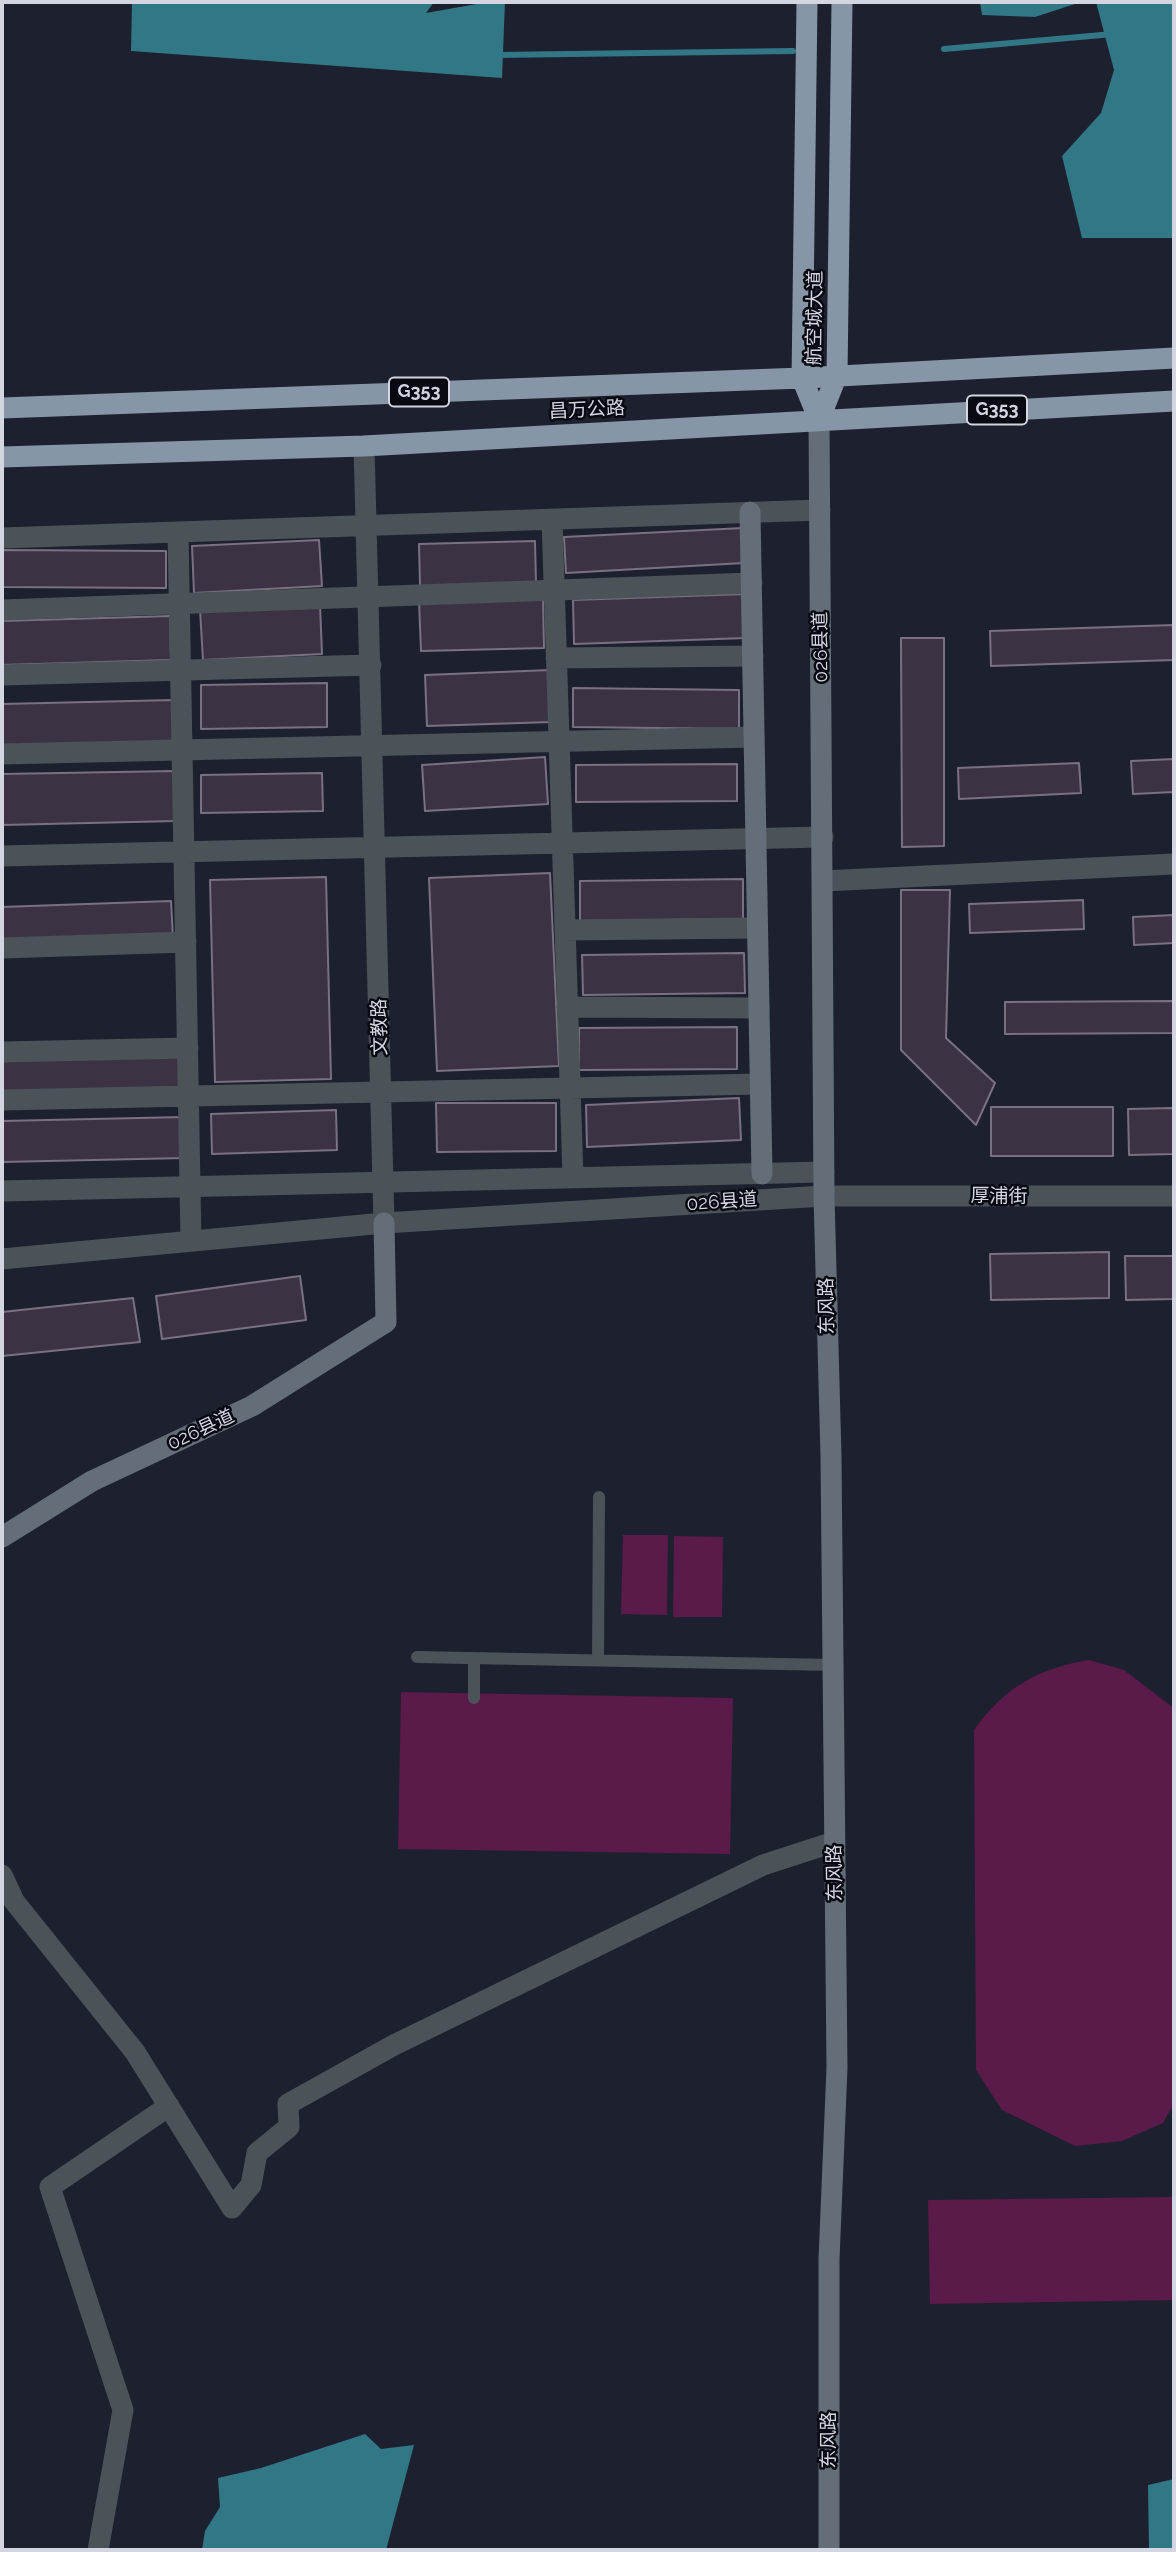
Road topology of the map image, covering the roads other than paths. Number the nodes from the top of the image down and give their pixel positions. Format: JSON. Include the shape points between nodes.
{"nodes":[{"id":1,"x":807,"y":2,"type":"edge"},
{"id":2,"x":842,"y":2,"type":"edge"},
{"id":3,"x":1174,"y":358,"type":"edge"},
{"id":4,"x":837,"y":375,"type":"junction"},
{"id":5,"x":802,"y":377,"type":"junction"},
{"id":6,"x":1174,"y":401,"type":"edge"},
{"id":7,"x":2,"y":408,"type":"edge"},
{"id":8,"x":819,"y":420,"type":"junction"},
{"id":9,"x":364,"y":446,"type":"junction"},
{"id":10,"x":2,"y":457,"type":"edge"},
{"id":11,"x":820,"y":510,"type":"junction"},
{"id":12,"x":750,"y":512,"type":"junction"},
{"id":13,"x":552,"y":519,"type":"junction"},
{"id":14,"x":367,"y":525,"type":"junction"},
{"id":15,"x":178,"y":532,"type":"junction"},
{"id":16,"x":2,"y":538,"type":"edge"},
{"id":17,"x":752,"y":583,"type":"junction"},
{"id":18,"x":554,"y":590,"type":"junction"},
{"id":19,"x":369,"y":597,"type":"junction"},
{"id":20,"x":179,"y":604,"type":"junction"},
{"id":21,"x":2,"y":611,"type":"edge"},
{"id":22,"x":753,"y":656,"type":"junction"},
{"id":23,"x":556,"y":658,"type":"junction"},
{"id":24,"x":371,"y":665,"type":"junction"},
{"id":25,"x":181,"y":670,"type":"junction"},
{"id":26,"x":2,"y":675,"type":"edge"},
{"id":27,"x":754,"y":737,"type":"junction"},
{"id":28,"x":559,"y":741,"type":"junction"},
{"id":29,"x":373,"y":746,"type":"junction"},
{"id":30,"x":182,"y":750,"type":"junction"},
{"id":31,"x":2,"y":754,"type":"edge"},
{"id":32,"x":824,"y":837,"type":"junction"},
{"id":33,"x":756,"y":838,"type":"junction"},
{"id":34,"x":562,"y":842,"type":"junction"},
{"id":35,"x":376,"y":846,"type":"junction"},
{"id":36,"x":184,"y":851,"type":"junction"},
{"id":37,"x":2,"y":856,"type":"edge"},
{"id":38,"x":1174,"y":864,"type":"edge"},
{"id":39,"x":823,"y":881,"type":"junction"},
{"id":40,"x":757,"y":928,"type":"junction"},
{"id":41,"x":565,"y":930,"type":"junction"},
{"id":42,"x":186,"y":942,"type":"junction"},
{"id":43,"x":2,"y":948,"type":"edge"},
{"id":44,"x":567,"y":1007,"type":"junction"},
{"id":45,"x":759,"y":1009,"type":"junction"},
{"id":46,"x":188,"y":1048,"type":"junction"},
{"id":47,"x":2,"y":1052,"type":"edge"},
{"id":48,"x":760,"y":1084,"type":"junction"},
{"id":49,"x":570,"y":1087,"type":"junction"},
{"id":50,"x":381,"y":1091,"type":"junction"},
{"id":51,"x":188,"y":1096,"type":"junction"},
{"id":52,"x":2,"y":1100,"type":"edge"},
{"id":53,"x":824,"y":1172,"type":"junction"},
{"id":54,"x":762,"y":1174,"type":"junction"},
{"id":55,"x":573,"y":1177,"type":"junction"},
{"id":56,"x":383,"y":1181,"type":"junction"},
{"id":57,"x":190,"y":1186,"type":"junction"},
{"id":58,"x":2,"y":1191,"type":"edge"},
{"id":59,"x":824,"y":1196,"type":"junction"},
{"id":60,"x":1174,"y":1196,"type":"edge"},
{"id":61,"x":384,"y":1223,"type":"junction"},
{"id":62,"x":191,"y":1241,"type":"junction"},
{"id":63,"x":2,"y":1259,"type":"edge"},
{"id":64,"x":599,"y":1497,"type":"dead end"},
{"id":65,"x":2,"y":1537,"type":"edge"},
{"id":66,"x":417,"y":1657,"type":"dead end"},
{"id":67,"x":474,"y":1658,"type":"junction"},
{"id":68,"x":598,"y":1661,"type":"junction"},
{"id":69,"x":833,"y":1665,"type":"junction"},
{"id":70,"x":474,"y":1698,"type":"dead end"},
{"id":71,"x":834,"y":1842,"type":"junction"},
{"id":72,"x":2,"y":1875,"type":"edge"},
{"id":73,"x":169,"y":2106,"type":"junction"},
{"id":74,"x":98,"y":2550,"type":"edge"},
{"id":75,"x":829,"y":2550,"type":"edge"}],
"edges":[{"from":1,"to":5,"type":"highway","name":"航空城大道"},
{"from":2,"to":4,"type":"highway","name":"航空城大道"},
{"from":3,"to":4,"type":"highway","name":"昌万公路","number":"G353"},
{"from":4,"to":5,"type":"highway","name":"昌万公路","number":"G353"},
{"from":4,"to":8,"type":"highway","name":"航空城大道"},
{"from":5,"to":7,"type":"highway","name":"昌万公路","number":"G353"},
{"from":5,"to":8,"type":"highway","name":"航空城大道"},
{"from":6,"to":8,"type":"highway","name":"昌万公路","number":"G353"},
{"from":8,"to":9,"type":"highway","name":"昌万公路","number":"G353"},
{"from":8,"to":11,"type":"main road","name":"026县道"},
{"from":9,"to":10,"type":"highway","name":"昌万公路","number":"G353"},
{"from":9,"to":14,"type":"street","name":"文教路"},
{"from":11,"to":12,"type":"street"},
{"from":11,"to":32,"type":"main road","name":"026县道"},
{"from":12,"to":13,"type":"street"},
{"from":12,"to":17,"type":"main road"},
{"from":13,"to":14,"type":"street"},
{"from":13,"to":18,"type":"street"},
{"from":14,"to":15,"type":"street"},
{"from":14,"to":19,"type":"street","name":"文教路"},
{"from":15,"to":16,"type":"street"},
{"from":15,"to":20,"type":"street"},
{"from":17,"to":18,"type":"street"},
{"from":17,"to":22,"type":"main road"},
{"from":18,"to":19,"type":"street"},
{"from":18,"to":23,"type":"street"},
{"from":19,"to":20,"type":"street"},
{"from":19,"to":24,"type":"street","name":"文教路"},
{"from":20,"to":21,"type":"street"},
{"from":20,"to":25,"type":"street"},
{"from":22,"to":23,"type":"street"},
{"from":22,"to":27,"type":"main road"},
{"from":23,"to":28,"type":"street"},
{"from":24,"to":25,"type":"street"},
{"from":24,"to":29,"type":"street","name":"文教路"},
{"from":25,"to":26,"type":"street"},
{"from":25,"to":30,"type":"street"},
{"from":27,"to":28,"type":"street"},
{"from":27,"to":33,"type":"main road"},
{"from":28,"to":29,"type":"street"},
{"from":28,"to":34,"type":"street"},
{"from":29,"to":30,"type":"street"},
{"from":29,"to":35,"type":"street","name":"文教路"},
{"from":30,"to":31,"type":"street"},
{"from":30,"to":36,"type":"street"},
{"from":32,"to":33,"type":"street"},
{"from":32,"to":39,"type":"main road","name":"026县道"},
{"from":33,"to":34,"type":"street"},
{"from":33,"to":40,"type":"main road"},
{"from":34,"to":35,"type":"street"},
{"from":34,"to":41,"type":"street"},
{"from":35,"to":36,"type":"street"},
{"from":35,"to":50,"type":"street","name":"文教路"},
{"from":36,"to":37,"type":"street"},
{"from":36,"to":42,"type":"street"},
{"from":38,"to":39,"type":"street"},
{"from":39,"to":53,"type":"main road","name":"026县道"},
{"from":40,"to":41,"type":"street"},
{"from":40,"to":45,"type":"main road"},
{"from":41,"to":44,"type":"street"},
{"from":42,"to":43,"type":"street"},
{"from":42,"to":46,"type":"street"},
{"from":44,"to":45,"type":"street"},
{"from":44,"to":49,"type":"street"},
{"from":45,"to":48,"type":"main road"},
{"from":46,"to":47,"type":"street"},
{"from":46,"to":51,"type":"street"},
{"from":48,"to":49,"type":"street"},
{"from":48,"to":54,"type":"main road"},
{"from":49,"to":50,"type":"street"},
{"from":49,"to":55,"type":"street"},
{"from":50,"to":51,"type":"street"},
{"from":50,"to":56,"type":"street","name":"文教路"},
{"from":51,"to":52,"type":"street"},
{"from":51,"to":57,"type":"street"},
{"from":53,"to":54,"type":"street"},
{"from":53,"to":59,"type":"main road","name":"026县道"},
{"from":54,"to":55,"type":"street"},
{"from":55,"to":56,"type":"street"},
{"from":56,"to":57,"type":"street"},
{"from":56,"to":61,"type":"street","name":"文教路"},
{"from":57,"to":58,"type":"street"},
{"from":57,"to":62,"type":"street"},
{"from":59,"to":60,"type":"street","name":"厚浦街"},
{"from":59,"to":61,"type":"street","name":"026县道"},
{"from":59,"to":69,"type":"main road","name":"东风路"},
{"from":61,"to":62,"type":"street"},
{"from":61,"to":65,"type":"main road","name":"026县道","via":[[386,1322],[252,1406],[92,1481]]},
{"from":62,"to":63,"type":"street"},
{"from":64,"to":68,"type":"lane"},
{"from":66,"to":67,"type":"lane"},
{"from":67,"to":68,"type":"lane"},
{"from":67,"to":70,"type":"lane"},
{"from":68,"to":69,"type":"lane"},
{"from":69,"to":71,"type":"main road","name":"东风路"},
{"from":71,"to":73,"type":"street","via":[[763,1865],[394,2045],[288,2104],[289,2127],[257,2153],[251,2185],[232,2207]]},
{"from":71,"to":75,"type":"main road","name":"东风路","via":[[836,2068],[829,2259]]},
{"from":72,"to":73,"type":"street","via":[[14,1901],[135,2052]]},
{"from":73,"to":74,"type":"street","via":[[50,2187],[123,2410]]}]}
